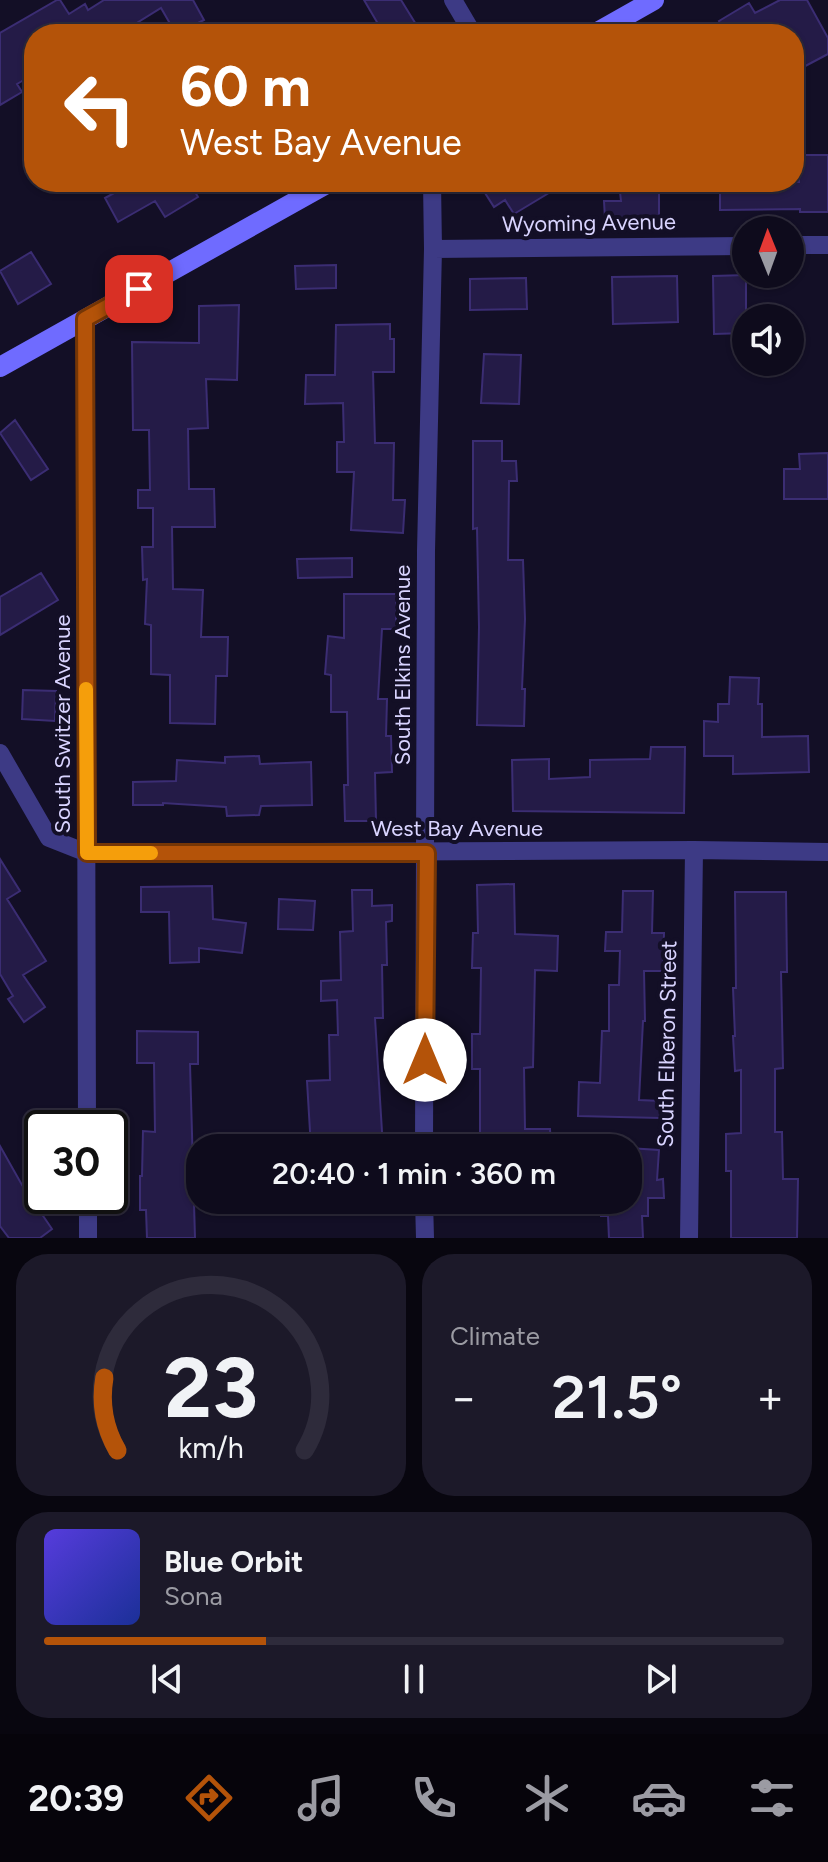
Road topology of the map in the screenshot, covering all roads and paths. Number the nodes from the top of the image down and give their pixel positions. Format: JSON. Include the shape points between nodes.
{"nodes":[{"id":1,"x":453,"y":0,"type":"edge"},
{"id":2,"x":654,"y":0,"type":"edge"},
{"id":3,"x":467,"y":24,"type":"edge"},
{"id":4,"x":612,"y":24,"type":"edge"},
{"id":5,"x":312,"y":192,"type":"edge"},
{"id":6,"x":432,"y":192,"type":"edge"},
{"id":7,"x":804,"y":245,"type":"edge"},
{"id":8,"x":828,"y":245,"type":"edge"},
{"id":9,"x":732,"y":246,"type":"edge"},
{"id":10,"x":433,"y":249,"type":"junction"},
{"id":11,"x":85,"y":319,"type":"junction"},
{"id":12,"x":0,"y":367,"type":"edge"},
{"id":13,"x":0,"y":753,"type":"edge"},
{"id":14,"x":694,"y":850,"type":"junction"},
{"id":15,"x":828,"y":852,"type":"edge"},
{"id":16,"x":87,"y":853,"type":"junction"},
{"id":17,"x":427,"y":853,"type":"junction"},
{"id":18,"x":87,"y":1110,"type":"edge"},
{"id":19,"x":424,"y":1134,"type":"edge"},
{"id":20,"x":88,"y":1214,"type":"edge"},
{"id":21,"x":424,"y":1214,"type":"edge"},
{"id":22,"x":88,"y":1238,"type":"edge"},
{"id":23,"x":425,"y":1238,"type":"edge"},
{"id":24,"x":689,"y":1238,"type":"edge"}],
"edges":[{"from":1,"to":3,"type":"street"},
{"from":2,"to":4,"type":"street"},
{"from":5,"to":11,"type":"street"},
{"from":6,"to":10,"type":"street","name":"South Elkins Avenue"},
{"from":7,"to":8,"type":"street"},
{"from":9,"to":10,"type":"street","name":"Wyoming Avenue"},
{"from":10,"to":17,"type":"street","name":"South Elkins Avenue"},
{"from":11,"to":12,"type":"street"},
{"from":11,"to":16,"type":"street","name":"South Switzer Avenue"},
{"from":13,"to":16,"type":"street","via":[[49,838]]},
{"from":14,"to":15,"type":"street","name":"West Bay Avenue"},
{"from":14,"to":17,"type":"street","name":"West Bay Avenue"},
{"from":14,"to":24,"type":"street","name":"South Elberon Street"},
{"from":16,"to":17,"type":"street","name":"West Bay Avenue"},
{"from":16,"to":18,"type":"street","name":"South Switzer Avenue"},
{"from":17,"to":19,"type":"street","name":"South Elkins Avenue"},
{"from":20,"to":22,"type":"street"},
{"from":21,"to":23,"type":"street"}]}
